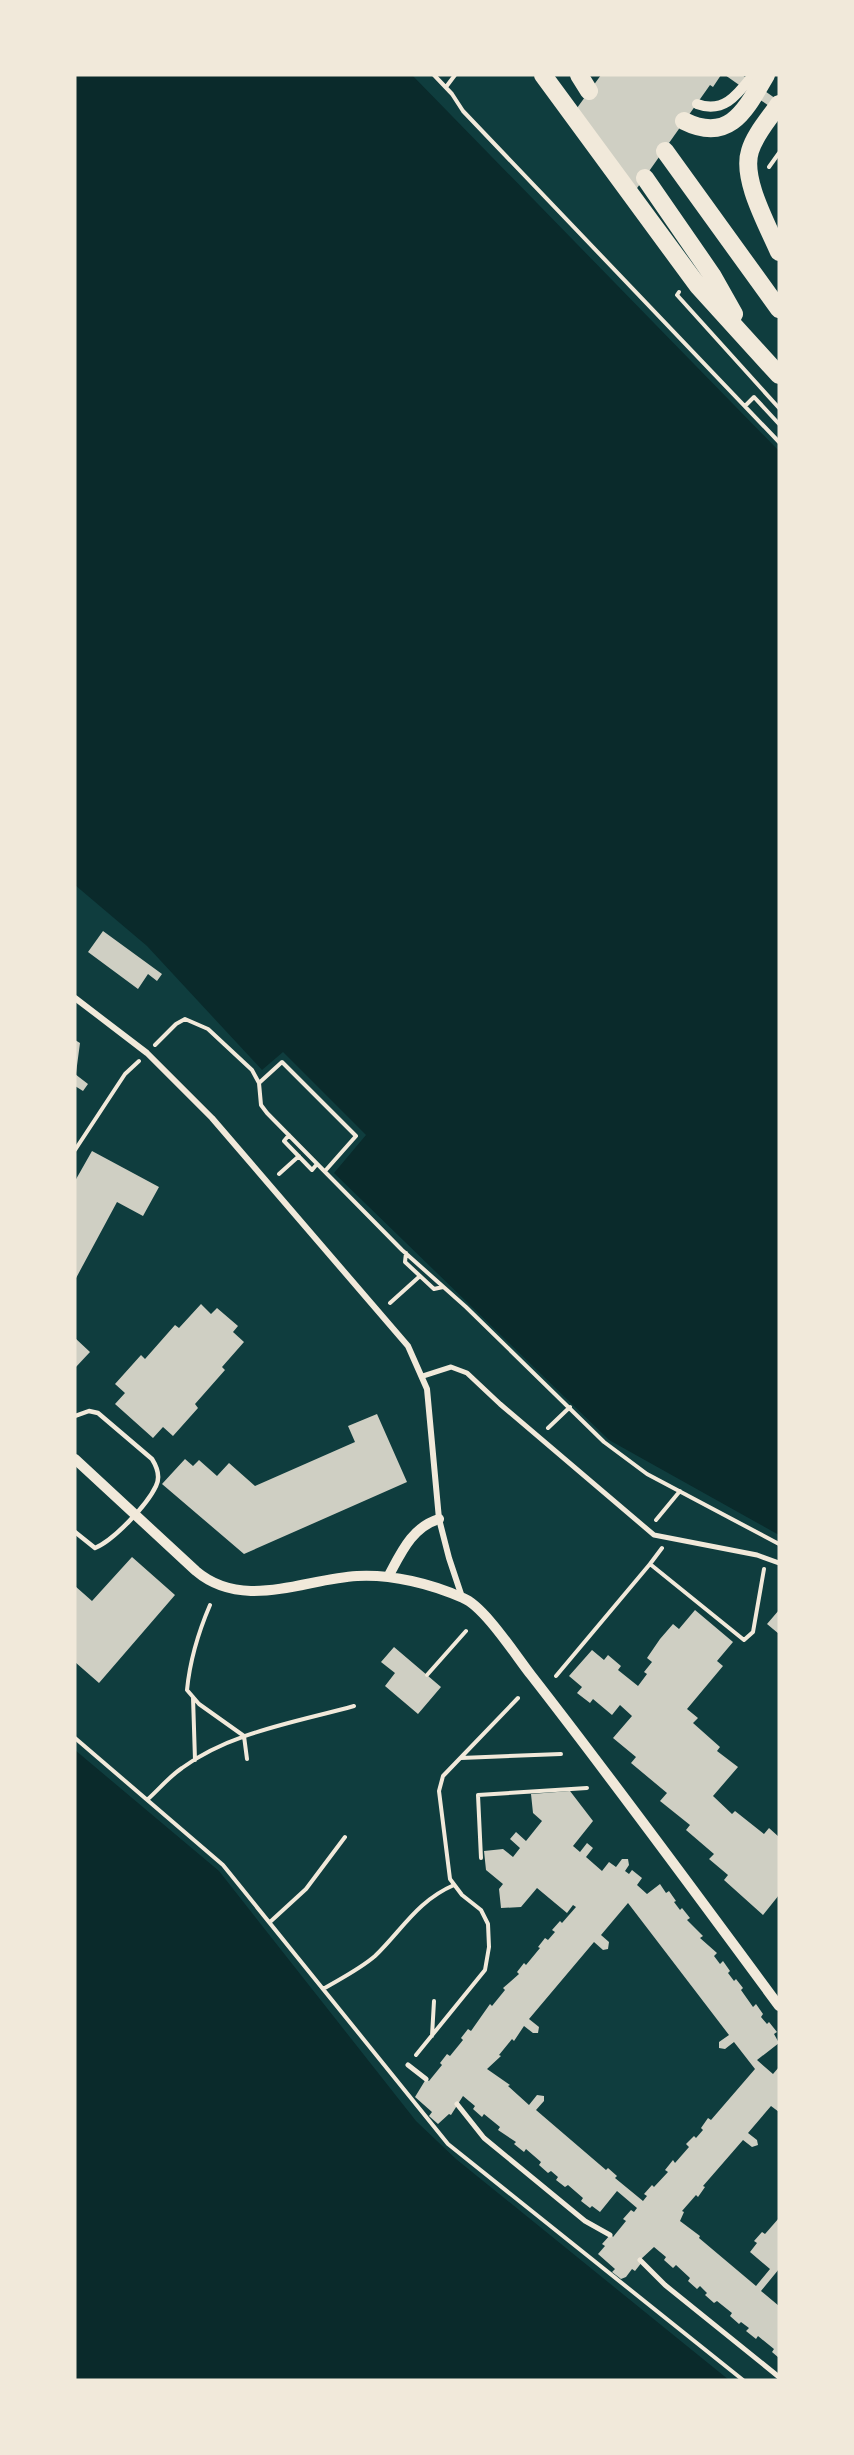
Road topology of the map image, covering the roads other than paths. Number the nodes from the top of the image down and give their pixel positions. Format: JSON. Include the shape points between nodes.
{"nodes":[{"id":1,"x":543,"y":75,"type":"edge"},
{"id":2,"x":579,"y":75,"type":"edge"},
{"id":3,"x":753,"y":75,"type":"edge"},
{"id":4,"x":766,"y":75,"type":"edge"},
{"id":5,"x":589,"y":91,"type":"dead end"},
{"id":6,"x":697,"y":104,"type":"dead end"},
{"id":7,"x":779,"y":104,"type":"edge"},
{"id":8,"x":684,"y":121,"type":"dead end"},
{"id":9,"x":665,"y":151,"type":"dead end"},
{"id":10,"x":645,"y":178,"type":"dead end"},
{"id":11,"x":779,"y":252,"type":"edge"},
{"id":12,"x":779,"y":309,"type":"edge"},
{"id":13,"x":750,"y":342,"type":"junction"},
{"id":14,"x":779,"y":375,"type":"edge"},
{"id":15,"x":75,"y":998,"type":"edge"},
{"id":16,"x":423,"y":1376,"type":"junction"},
{"id":17,"x":75,"y":1416,"type":"edge"},
{"id":18,"x":75,"y":1459,"type":"edge"},
{"id":19,"x":135,"y":1514,"type":"junction"},
{"id":20,"x":439,"y":1519,"type":"junction"},
{"id":21,"x":75,"y":1532,"type":"edge"},
{"id":22,"x":779,"y":1563,"type":"edge"},
{"id":23,"x":388,"y":1577,"type":"junction"},
{"id":24,"x":462,"y":1597,"type":"junction"},
{"id":25,"x":779,"y":2006,"type":"edge"},
{"id":26,"x":408,"y":2065,"type":"road end"},
{"id":27,"x":426,"y":2079,"type":"dead end"},
{"id":28,"x":457,"y":2104,"type":"dead end"},
{"id":29,"x":610,"y":2235,"type":"dead end"},
{"id":30,"x":640,"y":2260,"type":"dead end"},
{"id":31,"x":779,"y":2378,"type":"edge"}],
"edges":[{"from":1,"to":13,"type":"highway","via":[[698,286]]},
{"from":2,"to":5,"type":"highway"},
{"from":3,"to":6,"type":"street","via":[[730,102],[713,107]]},
{"from":4,"to":8,"type":"highway","via":[[730,125],[706,129]]},
{"from":7,"to":11,"type":"highway","via":[[756,138],[748,167]]},
{"from":9,"to":12,"type":"highway"},
{"from":10,"to":13,"type":"highway","via":[[712,275]]},
{"from":13,"to":14,"type":"highway"},
{"from":15,"to":16,"type":"street","via":[[147,1053],[212,1118],[399,1334]]},
{"from":16,"to":20,"type":"street","via":[[430,1404]]},
{"from":16,"to":22,"type":"street","via":[[452,1367],[467,1372],[654,1535]]},
{"from":17,"to":19,"type":"lane","via":[[89,1411],[98,1413],[157,1467],[156,1486]]},
{"from":18,"to":19,"type":"street"},
{"from":19,"to":21,"type":"lane","via":[[106,1543],[94,1548]]},
{"from":19,"to":23,"type":"street","via":[[202,1576],[224,1586],[266,1591],[342,1577]]},
{"from":20,"to":23,"type":"street","via":[[420,1527]]},
{"from":20,"to":24,"type":"street"},
{"from":23,"to":24,"type":"street"},
{"from":24,"to":25,"type":"street","via":[[474,1603],[549,1698]]},
{"from":26,"to":27,"type":"street"},
{"from":28,"to":29,"type":"street","via":[[484,2138],[585,2221]]},
{"from":30,"to":31,"type":"street"}]}
